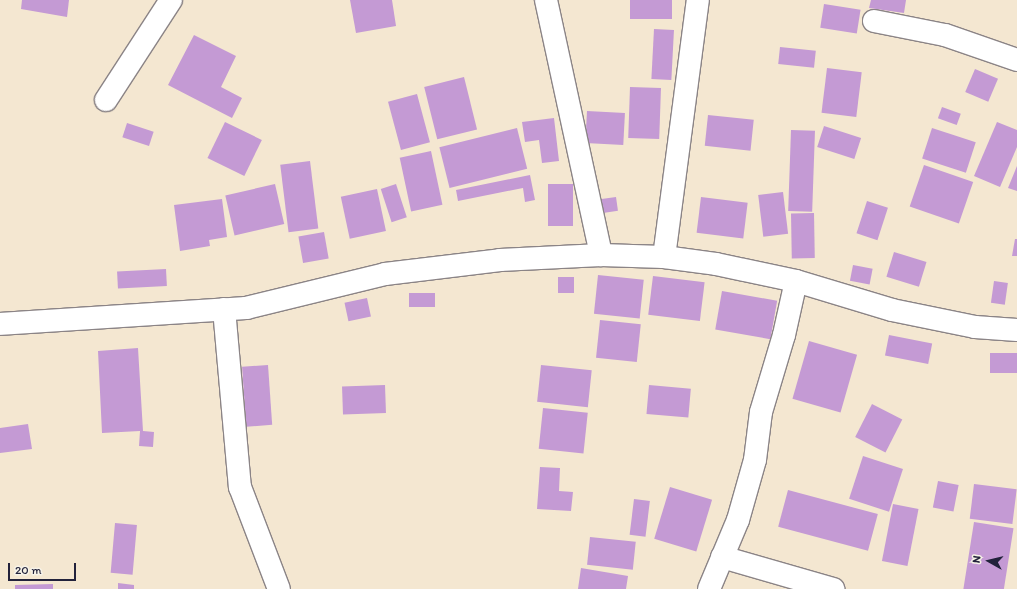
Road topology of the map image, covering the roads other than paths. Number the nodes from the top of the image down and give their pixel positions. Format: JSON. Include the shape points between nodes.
{"nodes":[{"id":1,"x":172,"y":0,"type":"edge"},
{"id":2,"x":546,"y":0,"type":"edge"},
{"id":3,"x":698,"y":0,"type":"edge"},
{"id":4,"x":874,"y":21,"type":"dead end"},
{"id":5,"x":1017,"y":60,"type":"edge"},
{"id":6,"x":106,"y":100,"type":"dead end"},
{"id":7,"x":601,"y":255,"type":"junction"},
{"id":8,"x":664,"y":257,"type":"junction"},
{"id":9,"x":796,"y":281,"type":"junction"},
{"id":10,"x":224,"y":309,"type":"junction"},
{"id":11,"x":0,"y":324,"type":"edge"},
{"id":12,"x":1017,"y":330,"type":"edge"},
{"id":13,"x":722,"y":557,"type":"junction"},
{"id":14,"x":278,"y":589,"type":"edge"},
{"id":15,"x":709,"y":589,"type":"edge"},
{"id":16,"x":833,"y":589,"type":"edge"}],
"edges":[{"from":1,"to":6,"type":"street"},
{"from":2,"to":7,"type":"street"},
{"from":3,"to":8,"type":"street"},
{"from":4,"to":5,"type":"street","via":[[945,35]]},
{"from":7,"to":8,"type":"street"},
{"from":7,"to":10,"type":"street","via":[[515,258],[385,274],[246,308]]},
{"from":8,"to":9,"type":"street","via":[[716,264]]},
{"from":9,"to":12,"type":"street","via":[[892,310],[975,327]]},
{"from":9,"to":13,"type":"street","via":[[784,336],[761,412],[755,460],[738,520]]},
{"from":10,"to":11,"type":"street"},
{"from":10,"to":14,"type":"street","via":[[240,487]]},
{"from":13,"to":15,"type":"street"},
{"from":13,"to":16,"type":"street"}]}
